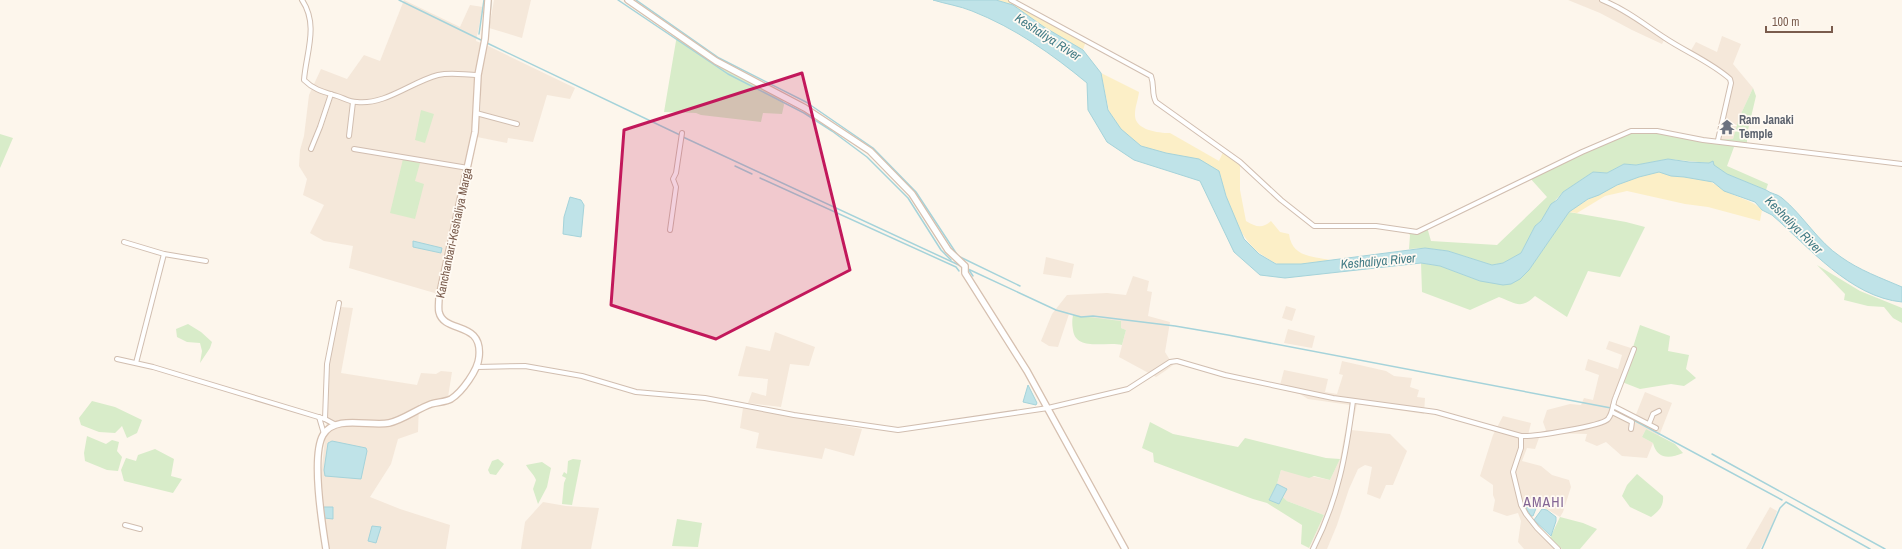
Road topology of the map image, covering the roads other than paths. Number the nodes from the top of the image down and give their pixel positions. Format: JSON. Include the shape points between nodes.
{"nodes":[{"id":1,"x":302,"y":0,"type":"edge"},
{"id":2,"x":488,"y":0,"type":"edge"},
{"id":3,"x":628,"y":0,"type":"edge"},
{"id":4,"x":1011,"y":0,"type":"edge"},
{"id":5,"x":1602,"y":0,"type":"edge"},
{"id":6,"x":478,"y":75,"type":"junction"},
{"id":7,"x":331,"y":94,"type":"junction"},
{"id":8,"x":353,"y":102,"type":"junction"},
{"id":9,"x":476,"y":113,"type":"junction"},
{"id":10,"x":517,"y":124,"type":"dead end"},
{"id":11,"x":682,"y":132,"type":"dead end"},
{"id":12,"x":349,"y":136,"type":"dead end"},
{"id":13,"x":1718,"y":140,"type":"junction"},
{"id":14,"x":311,"y":149,"type":"dead end"},
{"id":15,"x":354,"y":149,"type":"dead end"},
{"id":16,"x":1902,"y":164,"type":"edge"},
{"id":17,"x":468,"y":168,"type":"junction"},
{"id":18,"x":670,"y":230,"type":"dead end"},
{"id":19,"x":124,"y":242,"type":"dead end"},
{"id":20,"x":164,"y":254,"type":"junction"},
{"id":21,"x":206,"y":261,"type":"dead end"},
{"id":22,"x":339,"y":303,"type":"dead end"},
{"id":23,"x":1634,"y":349,"type":"dead end"},
{"id":24,"x":117,"y":359,"type":"dead end"},
{"id":25,"x":136,"y":363,"type":"junction"},
{"id":26,"x":477,"y":367,"type":"junction"},
{"id":27,"x":1353,"y":401,"type":"junction"},
{"id":28,"x":1613,"y":406,"type":"junction"},
{"id":29,"x":1048,"y":408,"type":"junction"},
{"id":30,"x":1612,"y":412,"type":"junction"},
{"id":31,"x":1659,"y":412,"type":"dead end"},
{"id":32,"x":319,"y":417,"type":"junction"},
{"id":33,"x":326,"y":419,"type":"junction"},
{"id":34,"x":1648,"y":424,"type":"junction"},
{"id":35,"x":336,"y":425,"type":"junction"},
{"id":36,"x":1656,"y":428,"type":"dead end"},
{"id":37,"x":1631,"y":429,"type":"dead end"},
{"id":38,"x":324,"y":434,"type":"junction"},
{"id":39,"x":1521,"y":436,"type":"junction"},
{"id":40,"x":125,"y":525,"type":"dead end"},
{"id":41,"x":140,"y":529,"type":"dead end"},
{"id":42,"x":326,"y":549,"type":"edge"},
{"id":43,"x":1125,"y":549,"type":"edge"},
{"id":44,"x":1313,"y":549,"type":"edge"},
{"id":45,"x":1558,"y":549,"type":"edge"}],
"edges":[{"from":1,"to":7,"type":"street","via":[[308,9],[311,25],[304,80],[310,86]]},
{"from":2,"to":6,"type":"street","name":"Kanchanbari-Keshaliya Marga","via":[[485,39]]},
{"from":3,"to":29,"type":"street","via":[[716,62],[831,124],[870,152],[894,174],[912,194],[948,250],[965,266],[965,273],[1028,371]]},
{"from":4,"to":13,"type":"street","via":[[1151,76],[1156,102],[1240,162],[1314,226],[1376,226],[1417,232],[1631,131],[1657,131],[1703,140]]},
{"from":5,"to":13,"type":"street","via":[[1649,26],[1730,79],[1732,84]]},
{"from":6,"to":8,"type":"street","via":[[455,73],[436,76],[381,99]]},
{"from":6,"to":9,"type":"street","name":"Kanchanbari-Keshaliya Marga"},
{"from":7,"to":8,"type":"street"},
{"from":7,"to":14,"type":"street"},
{"from":8,"to":12,"type":"street"},
{"from":9,"to":10,"type":"street"},
{"from":9,"to":17,"type":"street","name":"Kanchanbari-Keshaliya Marga"},
{"from":11,"to":18,"type":"street","via":[[673,179],[676,187]]},
{"from":13,"to":16,"type":"street"},
{"from":15,"to":17,"type":"street"},
{"from":17,"to":26,"type":"street","name":"Kanchanbari-Keshaliya Marga","via":[[439,297],[439,314],[448,323],[474,335],[480,345]]},
{"from":19,"to":20,"type":"street"},
{"from":20,"to":21,"type":"street"},
{"from":20,"to":25,"type":"street"},
{"from":22,"to":33,"type":"street","via":[[327,364]]},
{"from":23,"to":28,"type":"street"},
{"from":24,"to":25,"type":"street"},
{"from":25,"to":32,"type":"street"},
{"from":26,"to":29,"type":"street","via":[[525,366],[582,376],[636,392],[705,398],[794,415],[898,430]]},
{"from":26,"to":35,"type":"street","name":"Kanchanbari-Keshaliya Marga","via":[[451,399],[431,404],[391,422],[375,425]]},
{"from":27,"to":29,"type":"street","via":[[1225,375],[1177,361],[1170,362],[1128,389]]},
{"from":27,"to":39,"type":"street","via":[[1436,412]]},
{"from":27,"to":44,"type":"street","via":[[1344,462],[1336,494]]},
{"from":28,"to":30,"type":"street"},
{"from":28,"to":34,"type":"street"},
{"from":29,"to":43,"type":"street"},
{"from":30,"to":37,"type":"street","via":[[1632,422]]},
{"from":30,"to":39,"type":"street","via":[[1605,422],[1588,427]]},
{"from":31,"to":34,"type":"street","via":[[1653,414]]},
{"from":32,"to":33,"type":"street"},
{"from":32,"to":38,"type":"street"},
{"from":33,"to":35,"type":"street"},
{"from":34,"to":36,"type":"street"},
{"from":35,"to":38,"type":"street"},
{"from":38,"to":42,"type":"street","via":[[318,468]]},
{"from":39,"to":45,"type":"street","via":[[1521,448],[1513,472],[1521,505],[1537,528]]},
{"from":40,"to":41,"type":"street"}]}
